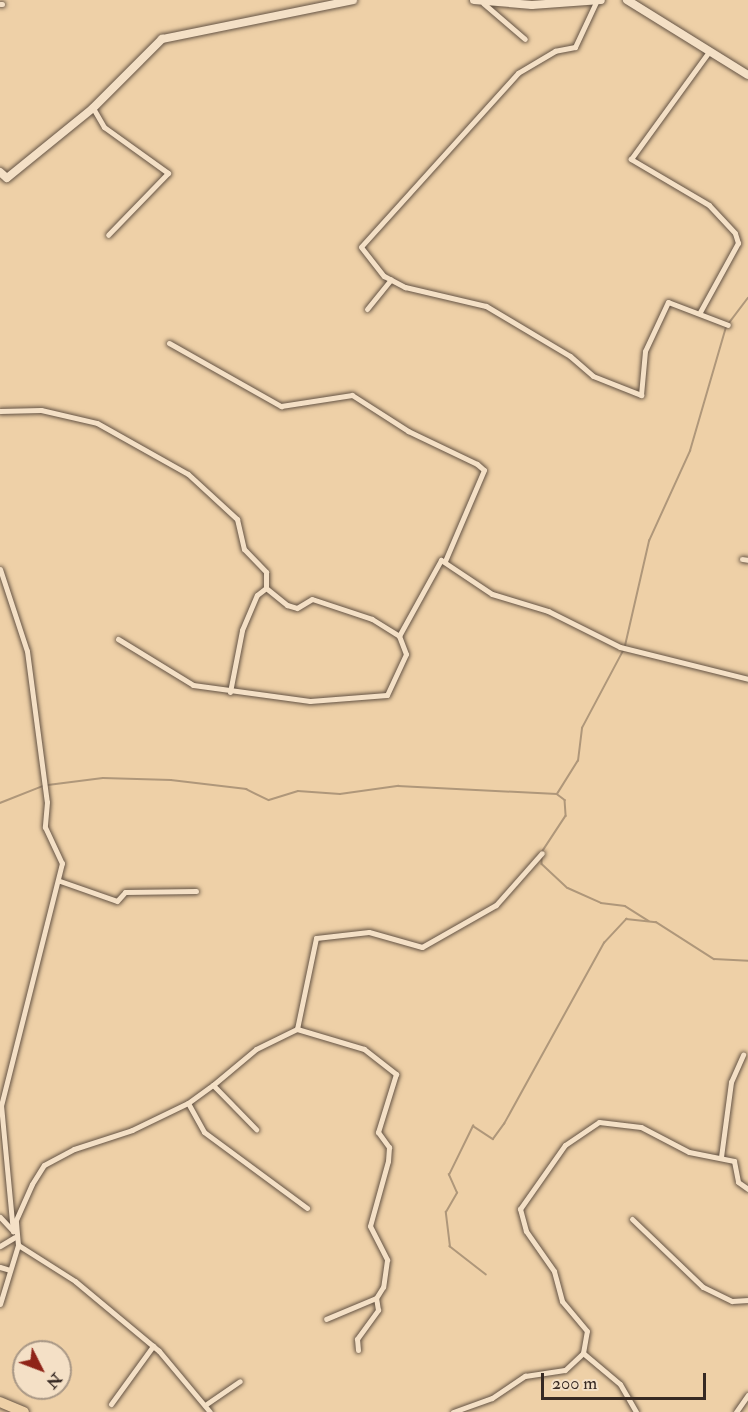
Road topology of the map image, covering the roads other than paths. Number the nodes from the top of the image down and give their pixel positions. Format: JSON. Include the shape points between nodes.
{"nodes":[{"id":1,"x":353,"y":0,"type":"edge"},
{"id":2,"x":474,"y":0,"type":"edge"},
{"id":3,"x":599,"y":0,"type":"edge"},
{"id":4,"x":627,"y":0,"type":"edge"},
{"id":5,"x":483,"y":3,"type":"junction"},
{"id":6,"x":525,"y":39,"type":"dead end"},
{"id":7,"x":708,"y":53,"type":"junction"},
{"id":8,"x":748,"y":75,"type":"edge"},
{"id":9,"x":93,"y":108,"type":"junction"},
{"id":10,"x":0,"y":172,"type":"edge"},
{"id":11,"x":108,"y":235,"type":"dead end"},
{"id":12,"x":391,"y":279,"type":"junction"},
{"id":13,"x":367,"y":309,"type":"dead end"},
{"id":14,"x":700,"y":312,"type":"junction"},
{"id":15,"x":728,"y":325,"type":"dead end"},
{"id":16,"x":169,"y":343,"type":"dead end"},
{"id":17,"x":0,"y":411,"type":"edge"},
{"id":18,"x":445,"y":561,"type":"junction"},
{"id":19,"x":0,"y":569,"type":"edge"},
{"id":20,"x":266,"y":588,"type":"junction"},
{"id":21,"x":399,"y":636,"type":"junction"},
{"id":22,"x":118,"y":639,"type":"dead end"},
{"id":23,"x":748,"y":679,"type":"edge"},
{"id":24,"x":230,"y":692,"type":"junction"},
{"id":25,"x":542,"y":853,"type":"dead end"},
{"id":26,"x":60,"y":881,"type":"junction"},
{"id":27,"x":196,"y":891,"type":"dead end"},
{"id":28,"x":297,"y":1029,"type":"junction"},
{"id":29,"x":743,"y":1055,"type":"dead end"},
{"id":30,"x":213,"y":1085,"type":"junction"},
{"id":31,"x":188,"y":1103,"type":"junction"},
{"id":32,"x":256,"y":1129,"type":"dead end"},
{"id":33,"x":721,"y":1157,"type":"junction"},
{"id":34,"x":748,"y":1189,"type":"edge"},
{"id":35,"x":308,"y":1208,"type":"dead end"},
{"id":36,"x":0,"y":1217,"type":"edge"},
{"id":37,"x":632,"y":1219,"type":"dead end"},
{"id":38,"x":14,"y":1234,"type":"junction"},
{"id":39,"x":18,"y":1245,"type":"junction"},
{"id":40,"x":0,"y":1246,"type":"edge"},
{"id":41,"x":0,"y":1267,"type":"edge"},
{"id":42,"x":10,"y":1270,"type":"junction"},
{"id":43,"x":376,"y":1298,"type":"junction"},
{"id":44,"x":748,"y":1300,"type":"edge"},
{"id":45,"x":0,"y":1304,"type":"edge"},
{"id":46,"x":326,"y":1319,"type":"dead end"},
{"id":47,"x":153,"y":1346,"type":"junction"},
{"id":48,"x":358,"y":1350,"type":"dead end"},
{"id":49,"x":583,"y":1353,"type":"junction"},
{"id":50,"x":240,"y":1381,"type":"dead end"},
{"id":51,"x":748,"y":1395,"type":"edge"},
{"id":52,"x":0,"y":1402,"type":"edge"},
{"id":53,"x":111,"y":1404,"type":"dead end"},
{"id":54,"x":205,"y":1405,"type":"junction"},
{"id":55,"x":24,"y":1412,"type":"edge"},
{"id":56,"x":210,"y":1412,"type":"edge"},
{"id":57,"x":453,"y":1412,"type":"edge"},
{"id":58,"x":636,"y":1412,"type":"edge"},
{"id":59,"x":736,"y":1412,"type":"edge"}],
"edges":[{"from":1,"to":9,"type":"main road","via":[[162,39]]},
{"from":2,"to":5,"type":"main road"},
{"from":3,"to":5,"type":"main road"},
{"from":3,"to":12,"type":"street","via":[[575,47],[555,51],[518,73],[361,247]]},
{"from":4,"to":7,"type":"main road"},
{"from":5,"to":6,"type":"street"},
{"from":7,"to":8,"type":"main road"},
{"from":7,"to":14,"type":"street","via":[[631,159],[709,205],[735,233],[738,243]]},
{"from":9,"to":10,"type":"main road","via":[[7,178]]},
{"from":9,"to":11,"type":"street","via":[[104,127],[168,174]]},
{"from":12,"to":13,"type":"street"},
{"from":12,"to":14,"type":"street","via":[[440,300],[486,306],[570,356],[593,376],[641,395],[645,351],[668,302]]},
{"from":14,"to":15,"type":"street"},
{"from":16,"to":18,"type":"street","via":[[281,406],[352,395],[408,431],[477,464],[484,470]]},
{"from":17,"to":20,"type":"street","via":[[41,410],[97,423],[188,474],[237,519],[244,549],[266,572]]},
{"from":18,"to":21,"type":"street"},
{"from":18,"to":23,"type":"street","via":[[492,594],[548,611],[620,648]]},
{"from":19,"to":26,"type":"street","via":[[27,651],[46,792],[45,827],[62,863]]},
{"from":20,"to":21,"type":"street","via":[[287,605],[297,608],[312,599],[372,619]]},
{"from":20,"to":24,"type":"street","via":[[257,595],[242,630]]},
{"from":21,"to":24,"type":"street","via":[[406,654],[382,697],[310,701]]},
{"from":22,"to":24,"type":"street","via":[[172,677]]},
{"from":25,"to":28,"type":"street","via":[[496,904],[422,947],[369,932],[316,938]]},
{"from":26,"to":27,"type":"street","via":[[117,901],[125,892]]},
{"from":26,"to":38,"type":"street","via":[[1,1105]]},
{"from":28,"to":30,"type":"street","via":[[255,1049]]},
{"from":28,"to":43,"type":"street","via":[[364,1049],[396,1074],[378,1132],[389,1147],[388,1161],[375,1194],[370,1233],[388,1267]]},
{"from":29,"to":33,"type":"street","via":[[731,1082]]},
{"from":30,"to":31,"type":"street"},
{"from":30,"to":32,"type":"street"},
{"from":31,"to":35,"type":"street","via":[[204,1131]]},
{"from":31,"to":38,"type":"street","via":[[44,1165]]},
{"from":33,"to":34,"type":"street","via":[[736,1163],[738,1182]]},
{"from":33,"to":49,"type":"street","via":[[658,1140],[641,1127],[599,1122],[565,1145],[536,1178],[520,1202],[521,1218],[555,1271],[562,1300],[587,1331]]},
{"from":36,"to":38,"type":"street"},
{"from":37,"to":44,"type":"street","via":[[703,1287],[732,1301]]},
{"from":38,"to":39,"type":"street"},
{"from":38,"to":40,"type":"street"},
{"from":39,"to":42,"type":"street"},
{"from":39,"to":47,"type":"street","via":[[75,1281]]},
{"from":41,"to":42,"type":"street"},
{"from":42,"to":45,"type":"street"},
{"from":43,"to":46,"type":"street"},
{"from":43,"to":48,"type":"street","via":[[378,1310],[357,1339]]},
{"from":47,"to":53,"type":"street"},
{"from":47,"to":54,"type":"street"},
{"from":49,"to":57,"type":"street","via":[[565,1370],[525,1376],[492,1398]]},
{"from":49,"to":58,"type":"street","via":[[620,1384]]},
{"from":50,"to":54,"type":"street"},
{"from":51,"to":59,"type":"street"},
{"from":52,"to":55,"type":"highway"},
{"from":54,"to":56,"type":"street"}]}
